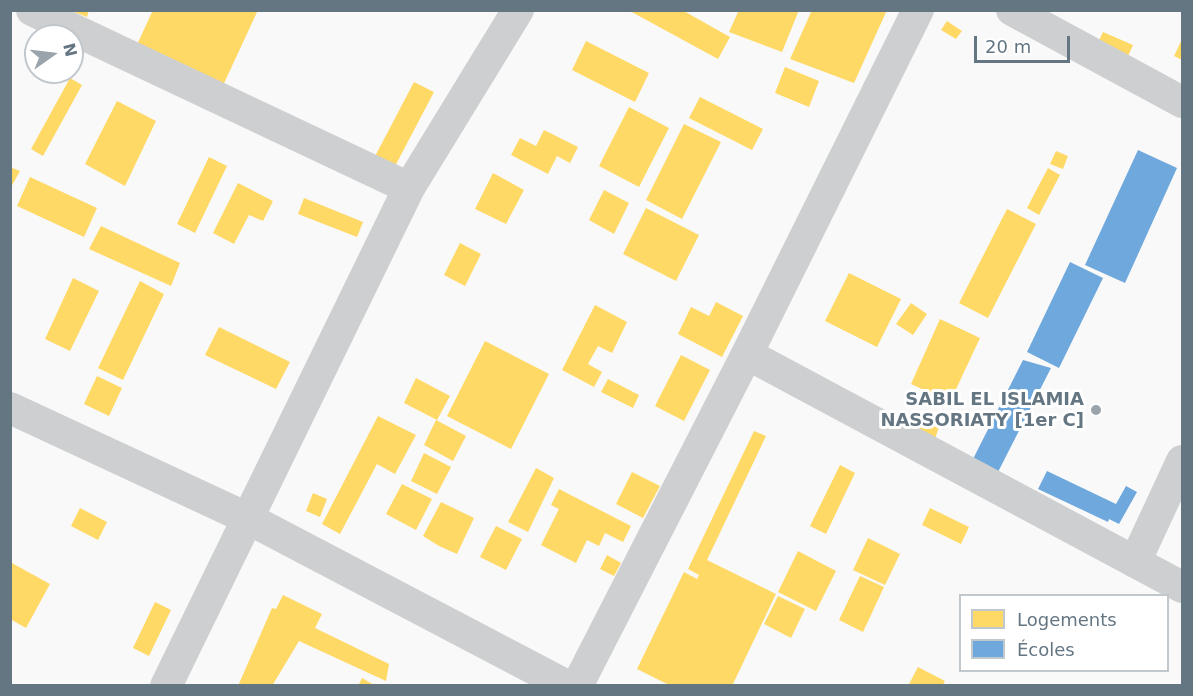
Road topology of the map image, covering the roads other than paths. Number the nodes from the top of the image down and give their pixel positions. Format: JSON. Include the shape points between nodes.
{"nodes":[{"id":1,"x":32,"y":10,"type":"edge"},
{"id":2,"x":518,"y":10,"type":"edge"},
{"id":3,"x":918,"y":10,"type":"edge"},
{"id":4,"x":1012,"y":10,"type":"edge"},
{"id":5,"x":1182,"y":102,"type":"edge"},
{"id":6,"x":409,"y":188,"type":"junction"},
{"id":7,"x":747,"y":354,"type":"junction"},
{"id":8,"x":10,"y":408,"type":"edge"},
{"id":9,"x":1182,"y":461,"type":"edge"},
{"id":10,"x":249,"y":519,"type":"junction"},
{"id":11,"x":1135,"y":562,"type":"junction"},
{"id":12,"x":1182,"y":587,"type":"edge"},
{"id":13,"x":166,"y":686,"type":"edge"},
{"id":14,"x":567,"y":686,"type":"edge"},
{"id":15,"x":578,"y":686,"type":"edge"}],
"edges":[{"from":1,"to":6,"type":"street"},
{"from":2,"to":6,"type":"street"},
{"from":3,"to":7,"type":"street"},
{"from":4,"to":5,"type":"street"},
{"from":6,"to":10,"type":"street"},
{"from":7,"to":11,"type":"street"},
{"from":7,"to":15,"type":"street"},
{"from":8,"to":10,"type":"street"},
{"from":9,"to":11,"type":"street"},
{"from":10,"to":13,"type":"street"},
{"from":10,"to":14,"type":"street"},
{"from":11,"to":12,"type":"street"}]}
